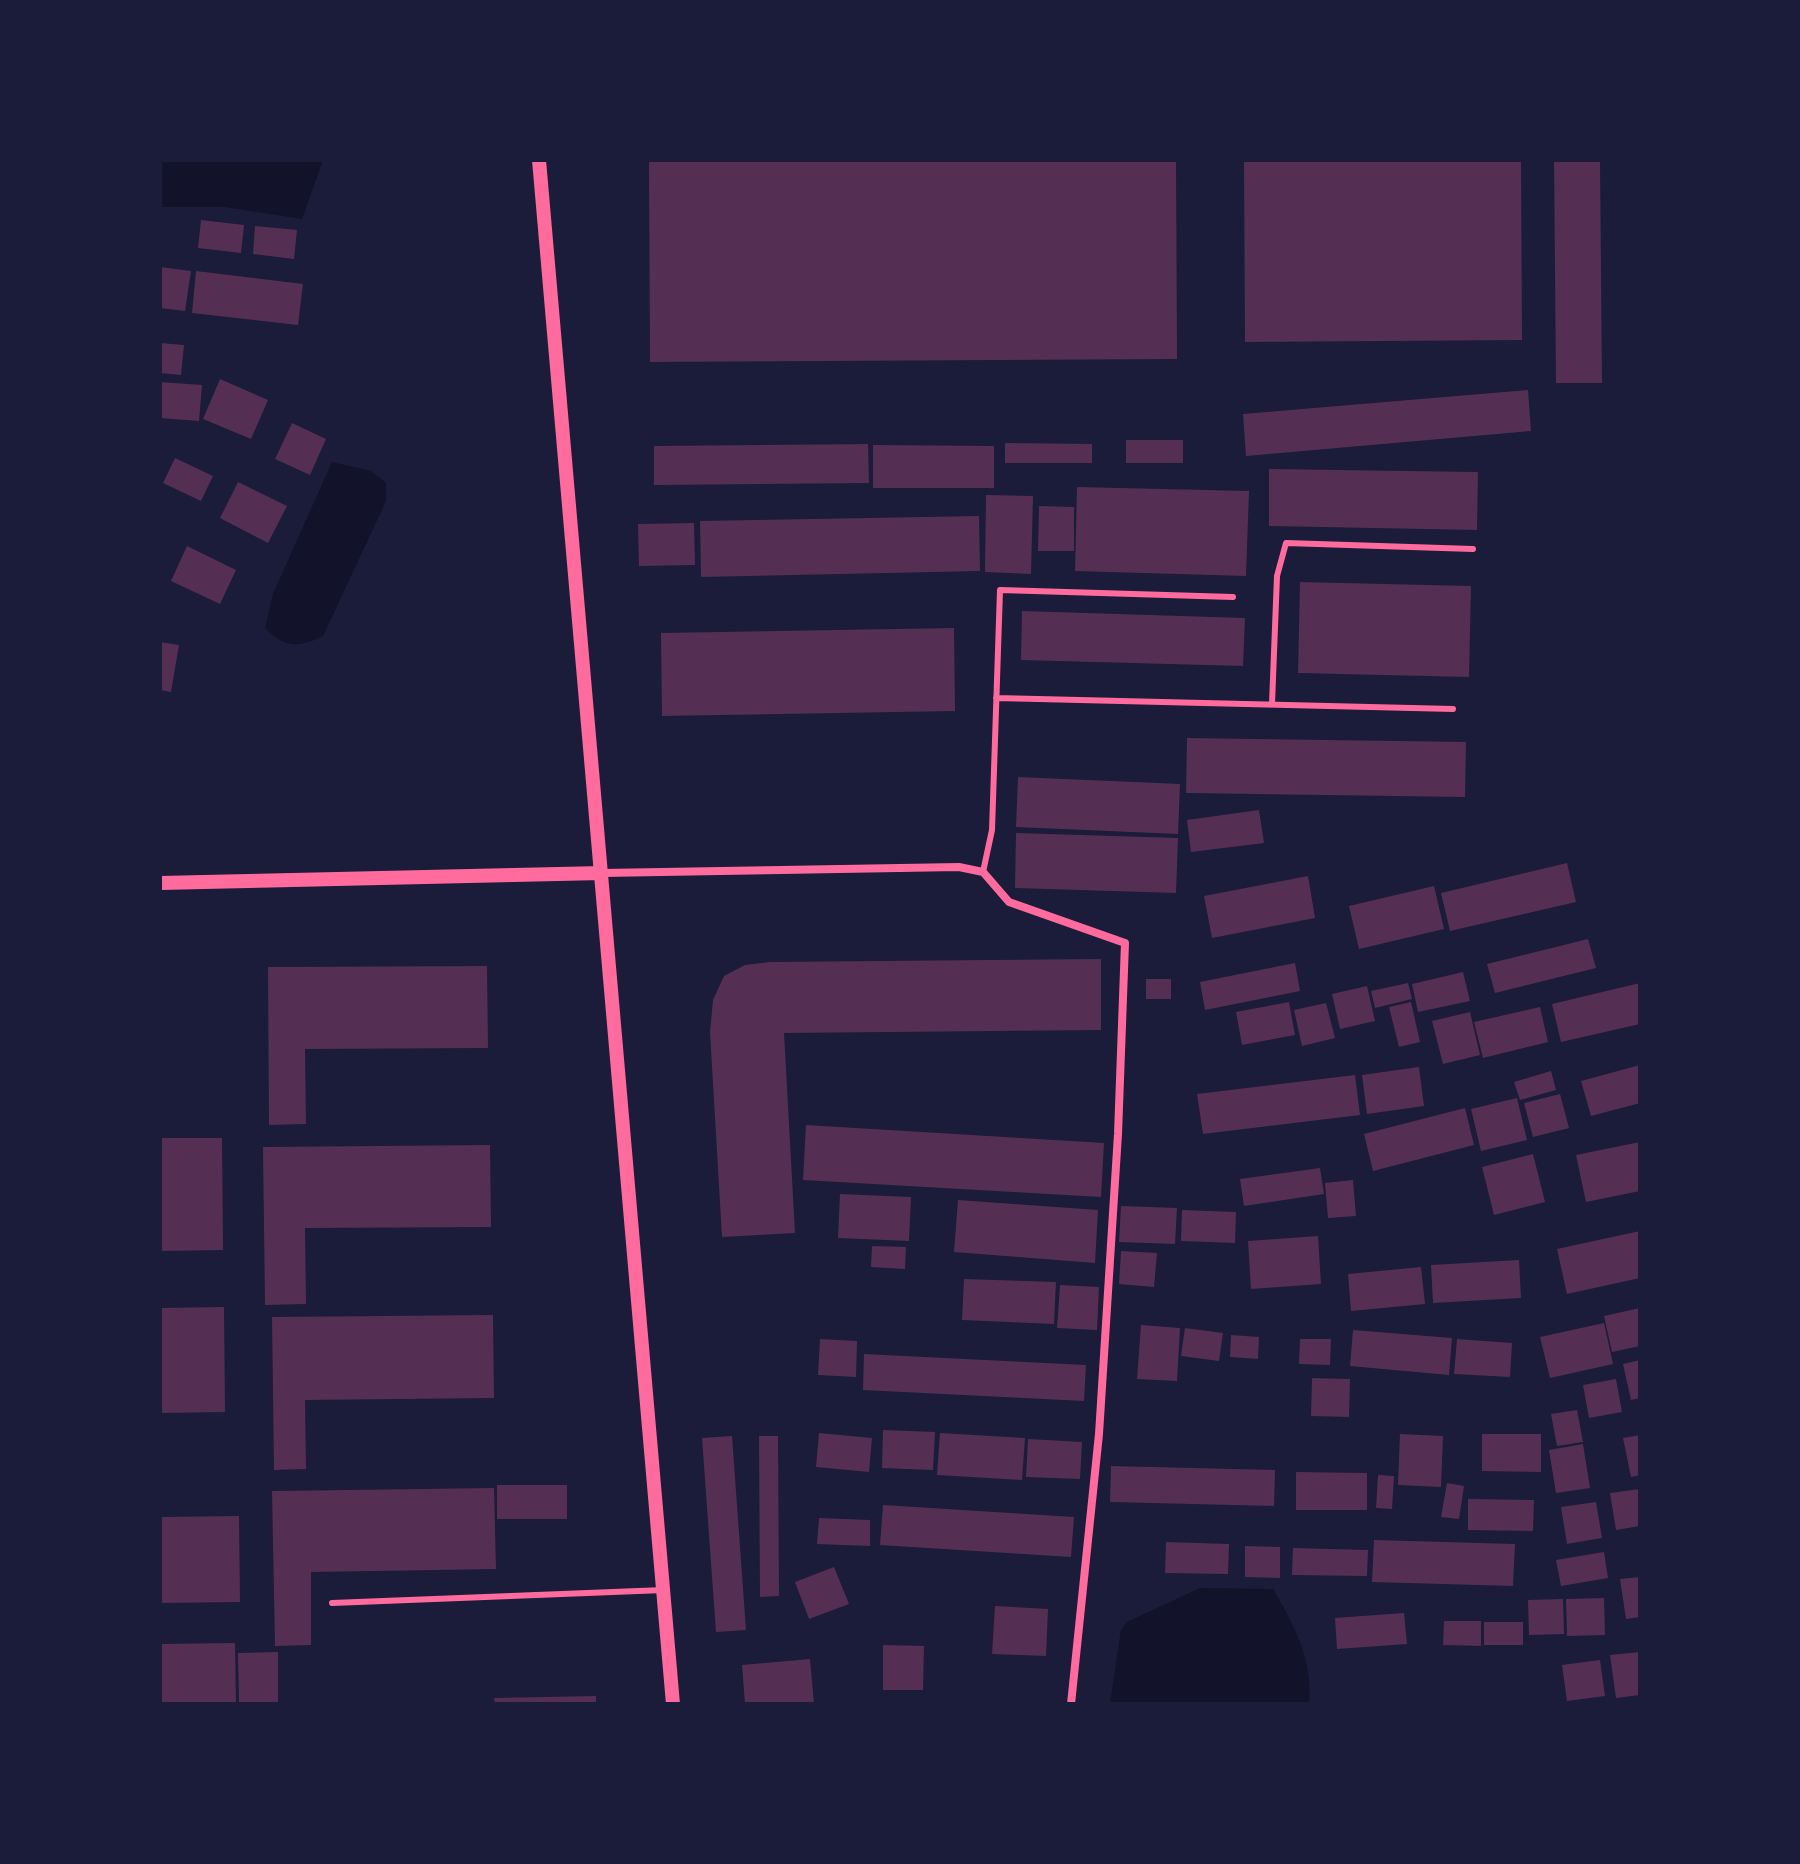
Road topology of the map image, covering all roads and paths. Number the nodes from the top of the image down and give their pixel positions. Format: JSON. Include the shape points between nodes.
{"nodes":[{"id":1,"x":539,"y":160,"type":"edge"},
{"id":2,"x":1473,"y":549,"type":"dead end"},
{"id":3,"x":1233,"y":597,"type":"dead end"},
{"id":4,"x":996,"y":698,"type":"junction"},
{"id":5,"x":1272,"y":704,"type":"junction"},
{"id":6,"x":1453,"y":709,"type":"dead end"},
{"id":7,"x":983,"y":872,"type":"junction"},
{"id":8,"x":602,"y":873,"type":"junction"},
{"id":9,"x":160,"y":883,"type":"edge"},
{"id":10,"x":664,"y":1590,"type":"junction"},
{"id":11,"x":332,"y":1603,"type":"dead end"},
{"id":12,"x":673,"y":1704,"type":"edge"},
{"id":13,"x":1071,"y":1704,"type":"edge"}],
"edges":[{"from":1,"to":8,"type":"street"},
{"from":2,"to":5,"type":"lane","via":[[1286,543],[1277,576]]},
{"from":3,"to":4,"type":"lane","via":[[1000,590]]},
{"from":4,"to":5,"type":"lane"},
{"from":4,"to":7,"type":"lane","via":[[992,830]]},
{"from":5,"to":6,"type":"lane"},
{"from":7,"to":8,"type":"street","via":[[959,867]]},
{"from":7,"to":13,"type":"street","via":[[1009,902],[1125,943],[1099,1434]]},
{"from":8,"to":9,"type":"street"},
{"from":8,"to":10,"type":"street"},
{"from":10,"to":11,"type":"lane"},
{"from":10,"to":12,"type":"street"}]}
